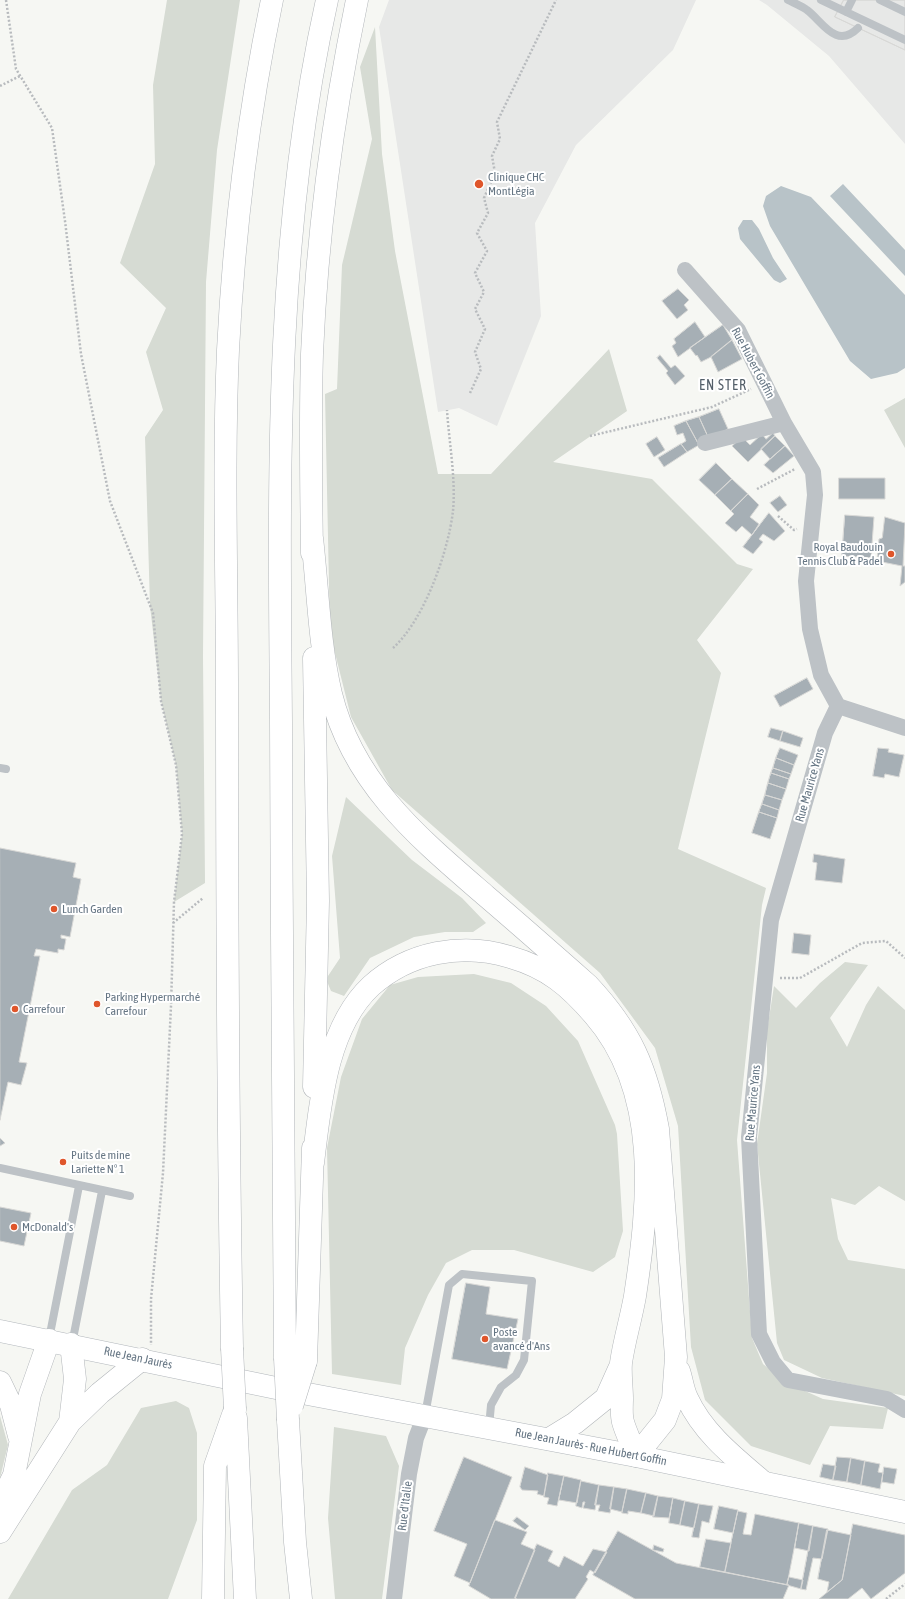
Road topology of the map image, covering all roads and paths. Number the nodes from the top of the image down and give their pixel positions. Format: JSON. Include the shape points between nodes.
{"nodes":[{"id":1,"x":6,"y":0,"type":"edge"},
{"id":2,"x":272,"y":0,"type":"edge"},
{"id":3,"x":327,"y":0,"type":"edge"},
{"id":4,"x":357,"y":0,"type":"edge"},
{"id":5,"x":556,"y":0,"type":"edge"},
{"id":6,"x":788,"y":0,"type":"edge"},
{"id":7,"x":821,"y":0,"type":"edge"},
{"id":8,"x":852,"y":0,"type":"edge"},
{"id":9,"x":880,"y":0,"type":"edge"},
{"id":10,"x":846,"y":12,"type":"junction"},
{"id":11,"x":905,"y":12,"type":"edge"},
{"id":12,"x":858,"y":28,"type":"dead end"},
{"id":13,"x":905,"y":40,"type":"edge"},
{"id":14,"x":20,"y":76,"type":"junction"},
{"id":15,"x":0,"y":86,"type":"edge"},
{"id":16,"x":685,"y":270,"type":"dead end"},
{"id":17,"x":764,"y":383,"type":"junction"},
{"id":18,"x":470,"y":393,"type":"dead end"},
{"id":19,"x":447,"y":410,"type":"dead end"},
{"id":20,"x":784,"y":423,"type":"junction"},
{"id":21,"x":590,"y":436,"type":"dead end"},
{"id":22,"x":705,"y":443,"type":"dead end"},
{"id":23,"x":808,"y":464,"type":"junction"},
{"id":24,"x":756,"y":489,"type":"dead end"},
{"id":25,"x":778,"y":516,"type":"dead end"},
{"id":26,"x":812,"y":526,"type":"junction"},
{"id":27,"x":312,"y":538,"type":"junction"},
{"id":28,"x":393,"y":648,"type":"dead end"},
{"id":29,"x":838,"y":706,"type":"junction"},
{"id":30,"x":905,"y":728,"type":"edge"},
{"id":31,"x":203,"y":898,"type":"dead end"},
{"id":32,"x":174,"y":923,"type":"junction"},
{"id":33,"x":905,"y":958,"type":"edge"},
{"id":34,"x":765,"y":978,"type":"junction"},
{"id":35,"x":313,"y":1163,"type":"junction"},
{"id":36,"x":0,"y":1168,"type":"edge"},
{"id":37,"x":79,"y":1186,"type":"junction"},
{"id":38,"x":102,"y":1190,"type":"junction"},
{"id":39,"x":130,"y":1196,"type":"dead end"},
{"id":40,"x":0,"y":1331,"type":"edge"},
{"id":41,"x":49,"y":1340,"type":"junction"},
{"id":42,"x":71,"y":1344,"type":"junction"},
{"id":43,"x":676,"y":1357,"type":"junction"},
{"id":44,"x":146,"y":1360,"type":"junction"},
{"id":45,"x":621,"y":1365,"type":"junction"},
{"id":46,"x":0,"y":1382,"type":"edge"},
{"id":47,"x":276,"y":1388,"type":"joint"},
{"id":48,"x":235,"y":1409,"type":"junction"},
{"id":49,"x":905,"y":1410,"type":"edge"},
{"id":50,"x":425,"y":1415,"type":"junction"},
{"id":51,"x":288,"y":1420,"type":"junction"},
{"id":52,"x":70,"y":1422,"type":"junction"},
{"id":53,"x":489,"y":1427,"type":"junction"},
{"id":54,"x":549,"y":1439,"type":"junction"},
{"id":55,"x":20,"y":1443,"type":"junction"},
{"id":56,"x":636,"y":1456,"type":"junction"},
{"id":57,"x":762,"y":1481,"type":"junction"},
{"id":58,"x":0,"y":1504,"type":"edge"},
{"id":59,"x":905,"y":1512,"type":"edge"},
{"id":60,"x":0,"y":1532,"type":"edge"},
{"id":61,"x":905,"y":1584,"type":"edge"},
{"id":62,"x":213,"y":1599,"type":"edge"},
{"id":63,"x":246,"y":1599,"type":"edge"},
{"id":64,"x":301,"y":1599,"type":"edge"},
{"id":65,"x":394,"y":1599,"type":"edge"},
{"id":66,"x":886,"y":1599,"type":"edge"}],
"edges":[{"from":1,"to":14,"type":"path","via":[[16,69]]},
{"from":2,"to":48,"type":"main road","bridge":true,"via":[[260,57],[246,153],[228,348],[226,423],[227,802],[232,1348]]},
{"from":3,"to":51,"type":"main road","bridge":true,"via":[[315,55],[291,222],[280,413],[285,1358]]},
{"from":4,"to":27,"type":"main road","via":[[330,147],[312,353]]},
{"from":5,"to":18,"type":"path","via":[[497,122],[500,139],[492,156],[495,173],[484,198],[488,213],[477,233],[487,251],[475,273],[484,292],[475,309],[485,329],[475,352],[481,369]]},
{"from":6,"to":12,"type":"lane","via":[[808,10],[828,31],[843,36],[852,34]]},
{"from":7,"to":10,"type":"lane"},
{"from":8,"to":10,"type":"lane"},
{"from":9,"to":11,"type":"lane"},
{"from":10,"to":13,"type":"lane"},
{"from":14,"to":15,"type":"path"},
{"from":14,"to":32,"type":"path","via":[[52,128],[81,354],[110,501],[153,613],[161,701],[176,765],[182,834]]},
{"from":16,"to":17,"type":"street","name":"Rue Hubert Goffin","via":[[738,330]]},
{"from":17,"to":20,"type":"street","name":"Rue Hubert Goffin"},
{"from":17,"to":21,"type":"path","via":[[712,407]]},
{"from":19,"to":28,"type":"path","via":[[453,510],[427,600],[402,640]]},
{"from":20,"to":22,"type":"street"},
{"from":20,"to":23,"type":"street","name":"Rue Hubert Goffin"},
{"from":23,"to":24,"type":"path"},
{"from":23,"to":26,"type":"street","name":"Rue Hubert Goffin","via":[[813,472],[815,495]]},
{"from":25,"to":26,"type":"path","via":[[794,530]]},
{"from":26,"to":29,"type":"street","name":"Rue Hubert Goffin","via":[[806,582],[810,629],[821,675]]},
{"from":27,"to":35,"type":"main road","via":[[318,901]]},
{"from":27,"to":43,"type":"main road","via":[[321,642],[331,695],[352,751],[368,778],[393,810],[427,845],[588,985],[609,1008],[629,1037],[639,1058],[654,1106],[658,1129]]},
{"from":29,"to":30,"type":"street"},
{"from":29,"to":34,"type":"street","name":"Rue Maurice Yans","via":[[825,733],[771,920]]},
{"from":31,"to":32,"type":"path"},
{"from":32,"to":44,"type":"path","via":[[163,1173],[151,1299],[152,1335]]},
{"from":33,"to":34,"type":"path","via":[[886,941],[862,943],[800,978]]},
{"from":34,"to":49,"type":"street","name":"Rue Maurice Yans","via":[[749,1137],[759,1334],[772,1362],[788,1380],[887,1399]]},
{"from":35,"to":45,"type":"main road","via":[[326,1073],[334,1048],[357,1002],[371,986],[412,960],[454,950],[478,949],[506,955],[547,972],[573,991],[607,1031],[632,1082],[643,1125],[646,1160],[644,1230]]},
{"from":35,"to":51,"type":"main road","bridge":true,"via":[[306,1361]]},
{"from":36,"to":37,"type":"lane"},
{"from":37,"to":38,"type":"lane"},
{"from":37,"to":41,"type":"lane"},
{"from":38,"to":39,"type":"lane"},
{"from":38,"to":42,"type":"lane"},
{"from":40,"to":41,"type":"main road","name":"Rue Jean Jaurès"},
{"from":41,"to":42,"type":"main road","name":"Rue Jean Jaurès"},
{"from":41,"to":55,"type":"main road","via":[[30,1394]]},
{"from":42,"to":44,"type":"main road","name":"Rue Jean Jaurès"},
{"from":42,"to":52,"type":"main road","via":[[75,1379]]},
{"from":43,"to":56,"type":"main road","via":[[673,1399],[665,1420]]},
{"from":43,"to":57,"type":"main road","via":[[687,1397],[696,1415],[710,1434]]},
{"from":44,"to":47,"type":"main road","name":"Rue Jean Jaurès"},
{"from":44,"to":52,"type":"main road","via":[[100,1392]]},
{"from":45,"to":54,"type":"main road","via":[[606,1398],[575,1423]]},
{"from":45,"to":56,"type":"main road","via":[[623,1420]]},
{"from":46,"to":55,"type":"main road","via":[[11,1404]]},
{"from":47,"to":50,"type":"main road","name":"Rue Jean Jaurès - Rue Hubert Goffin"},
{"from":48,"to":62,"type":"main road","via":[[215,1466]]},
{"from":48,"to":63,"type":"main road"},
{"from":50,"to":53,"type":"main road","name":"Rue Jean Jaurès - Rue Hubert Goffin"},
{"from":50,"to":53,"type":"lane","via":[[449,1285],[462,1274],[532,1281],[524,1360],[516,1375],[501,1387],[491,1405]]},
{"from":50,"to":65,"type":"street","name":"Rue d'Italie","via":[[416,1438],[409,1474]]},
{"from":51,"to":64,"type":"main road","via":[[294,1542]]},
{"from":52,"to":60,"type":"main road"},
{"from":53,"to":54,"type":"main road","name":"Rue Jean Jaurès - Rue Hubert Goffin"},
{"from":54,"to":56,"type":"main road","name":"Rue Jean Jaurès - Rue Hubert Goffin"},
{"from":55,"to":58,"type":"main road","via":[[14,1475]]},
{"from":56,"to":57,"type":"main road","name":"Rue Jean Jaurès - Rue Hubert Goffin"},
{"from":57,"to":59,"type":"main road","name":"Rue Jean Jaurès - Rue Hubert Goffin"},
{"from":61,"to":66,"type":"path"}]}
